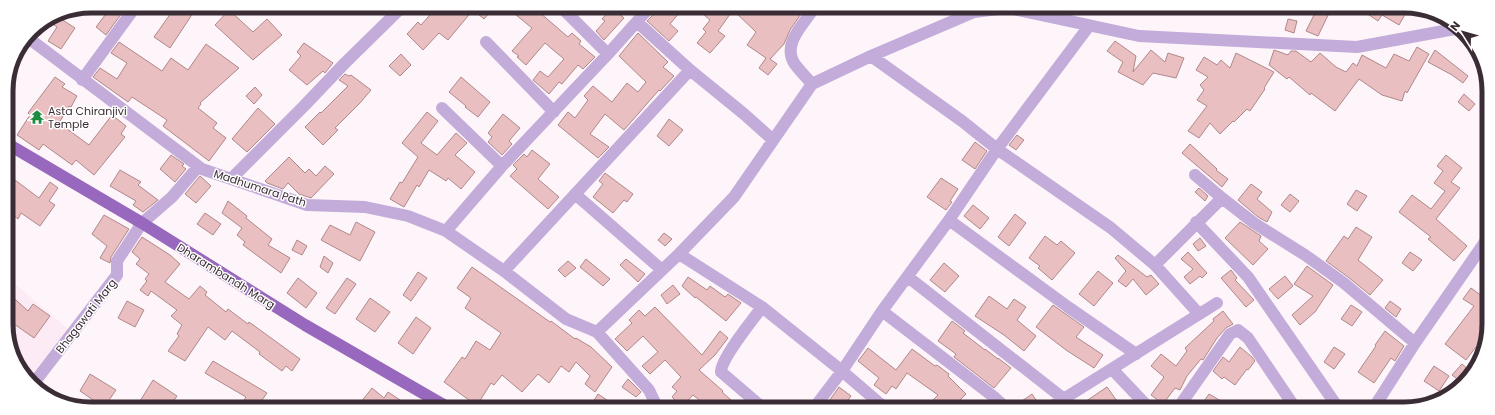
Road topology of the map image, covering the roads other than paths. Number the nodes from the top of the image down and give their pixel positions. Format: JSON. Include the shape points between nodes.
{"nodes":[{"id":1,"x":131,"y":13,"type":"edge"},
{"id":2,"x":396,"y":13,"type":"edge"},
{"id":3,"x":567,"y":13,"type":"edge"},
{"id":4,"x":645,"y":13,"type":"edge"},
{"id":5,"x":811,"y":13,"type":"edge"},
{"id":6,"x":972,"y":13,"type":"edge"},
{"id":7,"x":1030,"y":13,"type":"edge"},
{"id":8,"x":637,"y":22,"type":"junction"},
{"id":9,"x":1089,"y":26,"type":"junction"},
{"id":10,"x":1452,"y":29,"type":"edge"},
{"id":11,"x":31,"y":41,"type":"edge"},
{"id":12,"x":486,"y":42,"type":"dead end"},
{"id":13,"x":608,"y":54,"type":"junction"},
{"id":14,"x":871,"y":56,"type":"junction"},
{"id":15,"x":690,"y":70,"type":"junction"},
{"id":16,"x":82,"y":80,"type":"junction"},
{"id":17,"x":812,"y":84,"type":"junction"},
{"id":18,"x":442,"y":108,"type":"dead end"},
{"id":19,"x":554,"y":112,"type":"junction"},
{"id":20,"x":773,"y":140,"type":"junction"},
{"id":21,"x":13,"y":147,"type":"edge"},
{"id":22,"x":997,"y":150,"type":"junction"},
{"id":23,"x":198,"y":166,"type":"junction"},
{"id":24,"x":502,"y":166,"type":"junction"},
{"id":25,"x":1195,"y":175,"type":"dead end"},
{"id":26,"x":231,"y":179,"type":"junction"},
{"id":27,"x":576,"y":194,"type":"junction"},
{"id":28,"x":1222,"y":198,"type":"junction"},
{"id":29,"x":949,"y":220,"type":"junction"},
{"id":30,"x":1196,"y":222,"type":"junction"},
{"id":31,"x":142,"y":223,"type":"junction"},
{"id":32,"x":446,"y":231,"type":"junction"},
{"id":33,"x":1482,"y":246,"type":"edge"},
{"id":34,"x":679,"y":254,"type":"junction"},
{"id":35,"x":1155,"y":265,"type":"junction"},
{"id":36,"x":662,"y":270,"type":"junction"},
{"id":37,"x":504,"y":271,"type":"junction"},
{"id":38,"x":908,"y":277,"type":"junction"},
{"id":39,"x":1218,"y":303,"type":"dead end"},
{"id":40,"x":762,"y":307,"type":"junction"},
{"id":41,"x":882,"y":311,"type":"junction"},
{"id":42,"x":1199,"y":314,"type":"junction"},
{"id":43,"x":597,"y":332,"type":"junction"},
{"id":44,"x":1415,"y":343,"type":"junction"},
{"id":45,"x":1136,"y":354,"type":"junction"},
{"id":46,"x":1112,"y":369,"type":"junction"},
{"id":47,"x":842,"y":371,"type":"junction"},
{"id":48,"x":37,"y":380,"type":"edge"},
{"id":49,"x":1064,"y":399,"type":"junction"},
{"id":50,"x":438,"y":402,"type":"edge"},
{"id":51,"x":654,"y":402,"type":"edge"},
{"id":52,"x":756,"y":402,"type":"edge"},
{"id":53,"x":819,"y":402,"type":"edge"},
{"id":54,"x":879,"y":402,"type":"edge"},
{"id":55,"x":999,"y":402,"type":"edge"},
{"id":56,"x":1059,"y":402,"type":"edge"},
{"id":57,"x":1144,"y":402,"type":"edge"},
{"id":58,"x":1182,"y":402,"type":"edge"},
{"id":59,"x":1291,"y":402,"type":"edge"},
{"id":60,"x":1334,"y":402,"type":"edge"},
{"id":61,"x":1377,"y":402,"type":"edge"}],
"edges":[{"from":1,"to":16,"type":"street"},
{"from":2,"to":26,"type":"street"},
{"from":3,"to":13,"type":"street"},
{"from":4,"to":8,"type":"street"},
{"from":5,"to":17,"type":"street","via":[[792,40],[790,51],[793,62]]},
{"from":6,"to":14,"type":"street"},
{"from":7,"to":9,"type":"street"},
{"from":8,"to":13,"type":"street"},
{"from":8,"to":15,"type":"street"},
{"from":9,"to":10,"type":"street","via":[[1139,36],[1357,47]]},
{"from":9,"to":22,"type":"street"},
{"from":11,"to":16,"type":"street","name":"Madhumara Path"},
{"from":12,"to":19,"type":"street"},
{"from":13,"to":19,"type":"street"},
{"from":14,"to":17,"type":"street"},
{"from":14,"to":22,"type":"street","via":[[962,121]]},
{"from":15,"to":20,"type":"street"},
{"from":15,"to":27,"type":"street"},
{"from":16,"to":23,"type":"street","name":"Madhumara Path"},
{"from":17,"to":20,"type":"street"},
{"from":18,"to":24,"type":"street"},
{"from":19,"to":24,"type":"street"},
{"from":20,"to":34,"type":"street","via":[[734,197]]},
{"from":21,"to":31,"type":"main road","name":"Dharambandh Marg"},
{"from":22,"to":29,"type":"street"},
{"from":22,"to":35,"type":"street","via":[[1106,224]]},
{"from":23,"to":26,"type":"street","name":"Madhumara Path"},
{"from":23,"to":31,"type":"street","name":"Bhagawati Marg","via":[[172,197]]},
{"from":24,"to":32,"type":"street"},
{"from":25,"to":28,"type":"street"},
{"from":26,"to":32,"type":"street","name":"Madhumara Path","via":[[307,205],[365,207],[408,216]]},
{"from":27,"to":36,"type":"street"},
{"from":27,"to":37,"type":"street"},
{"from":28,"to":30,"type":"street"},
{"from":28,"to":44,"type":"street","via":[[1344,284]]},
{"from":29,"to":38,"type":"street"},
{"from":29,"to":45,"type":"street"},
{"from":30,"to":35,"type":"street"},
{"from":30,"to":60,"type":"street","via":[[1248,278]]},
{"from":31,"to":48,"type":"street","name":"Bhagawati Marg","via":[[118,261],[118,275]]},
{"from":31,"to":50,"type":"main road","name":"Dharambandh Marg","via":[[305,325]]},
{"from":32,"to":37,"type":"street","name":"Madhumara Path"},
{"from":33,"to":44,"type":"street"},
{"from":34,"to":36,"type":"street"},
{"from":34,"to":40,"type":"street"},
{"from":35,"to":42,"type":"street"},
{"from":36,"to":43,"type":"street"},
{"from":37,"to":43,"type":"street","name":"Madhumara Path","via":[[566,319]]},
{"from":38,"to":41,"type":"street"},
{"from":38,"to":49,"type":"street"},
{"from":39,"to":42,"type":"street"},
{"from":40,"to":47,"type":"street"},
{"from":40,"to":52,"type":"street","via":[[726,357],[720,372]]},
{"from":41,"to":47,"type":"street"},
{"from":41,"to":55,"type":"street"},
{"from":42,"to":45,"type":"street"},
{"from":43,"to":51,"type":"street","name":"Madhumara Path","via":[[648,390]]},
{"from":44,"to":61,"type":"street"},
{"from":45,"to":46,"type":"street"},
{"from":46,"to":49,"type":"street"},
{"from":46,"to":57,"type":"street"},
{"from":47,"to":53,"type":"street"},
{"from":47,"to":54,"type":"street"},
{"from":49,"to":56,"type":"street"},
{"from":58,"to":59,"type":"street","via":[[1230,334],[1238,330],[1248,338]]}]}
